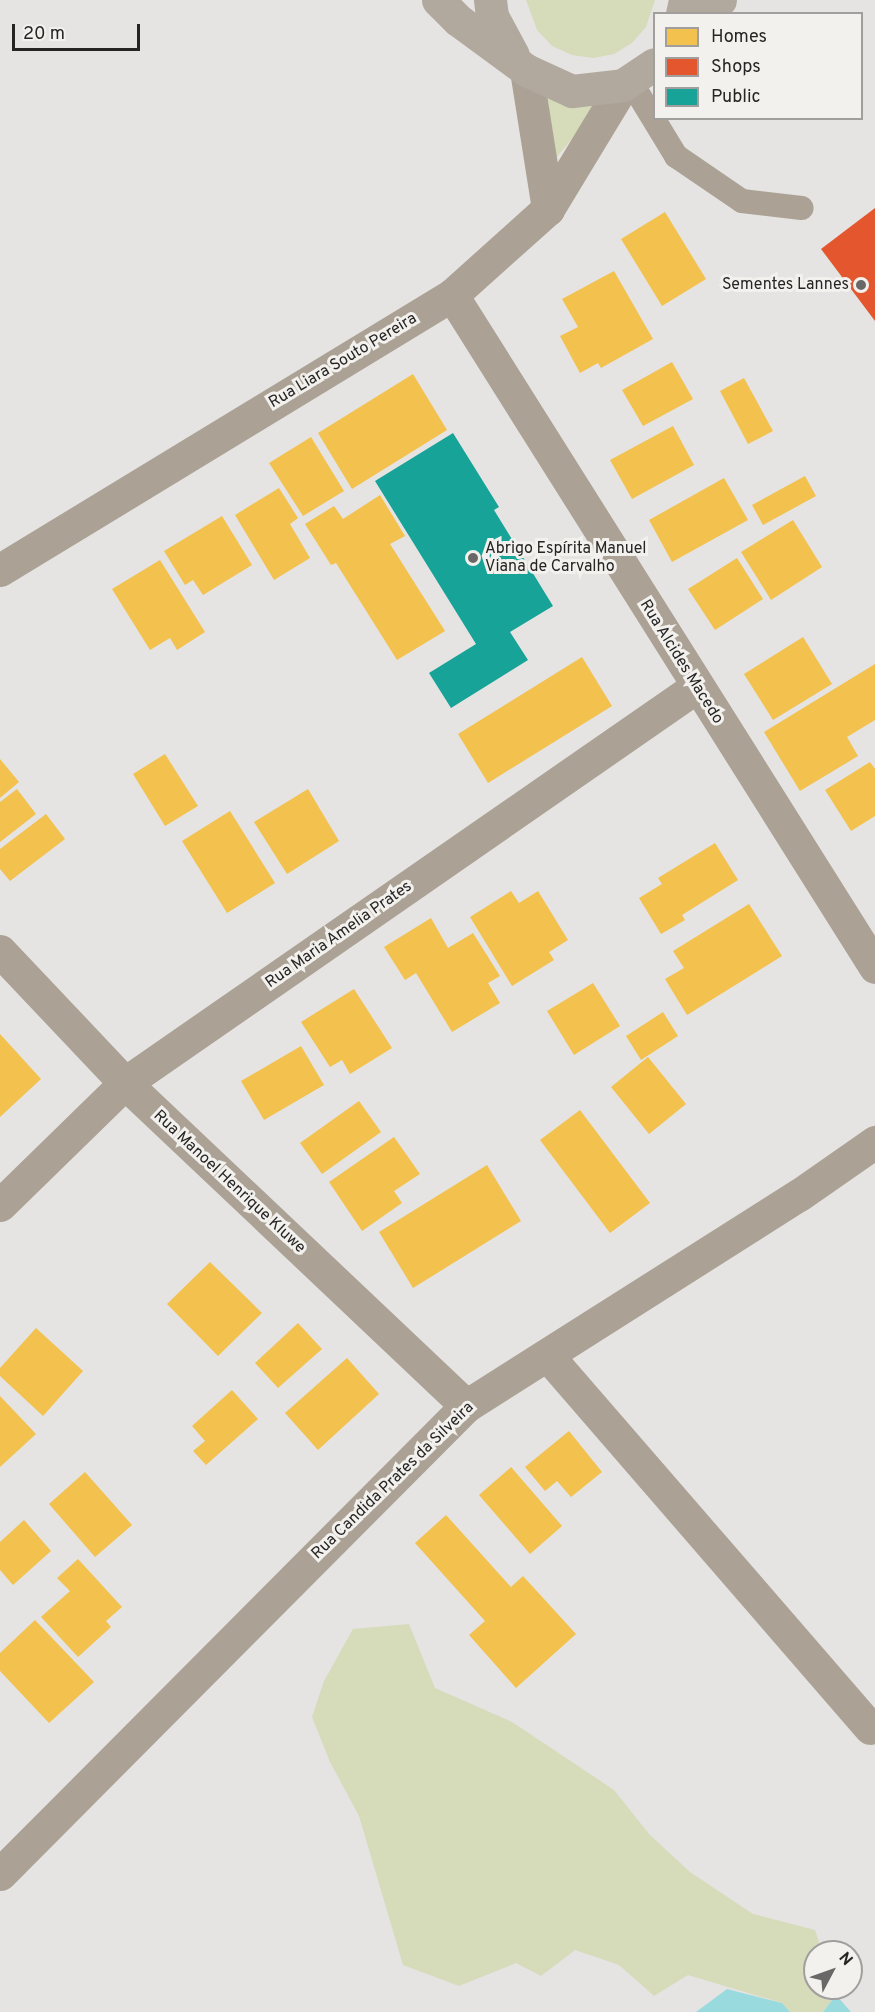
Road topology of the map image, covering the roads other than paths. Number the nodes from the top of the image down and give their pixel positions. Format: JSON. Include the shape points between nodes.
{"nodes":[{"id":1,"x":438,"y":0,"type":"edge"},
{"id":2,"x":490,"y":0,"type":"edge"},
{"id":3,"x":720,"y":0,"type":"edge"},
{"id":4,"x":709,"y":12,"type":"edge"},
{"id":5,"x":526,"y":70,"type":"junction"},
{"id":6,"x":636,"y":77,"type":"edge"},
{"id":7,"x":653,"y":111,"type":"edge"},
{"id":8,"x":658,"y":120,"type":"edge"},
{"id":9,"x":802,"y":208,"type":"dead end"},
{"id":10,"x":548,"y":209,"type":"junction"},
{"id":11,"x":452,"y":295,"type":"junction"},
{"id":12,"x":0,"y":570,"type":"edge"},
{"id":13,"x":696,"y":687,"type":"junction"},
{"id":14,"x":0,"y":951,"type":"edge"},
{"id":15,"x":875,"y":967,"type":"edge"},
{"id":16,"x":125,"y":1083,"type":"junction"},
{"id":17,"x":875,"y":1142,"type":"edge"},
{"id":18,"x":0,"y":1205,"type":"edge"},
{"id":19,"x":548,"y":1356,"type":"junction"},
{"id":20,"x":466,"y":1406,"type":"junction"},
{"id":21,"x":870,"y":1728,"type":"dead end"},
{"id":22,"x":0,"y":1874,"type":"edge"}],
"edges":[{"from":1,"to":5,"type":"main road","via":[[458,20]]},
{"from":2,"to":5,"type":"main road","via":[[492,16],[505,46]]},
{"from":3,"to":4,"type":"main road"},
{"from":5,"to":6,"type":"main road","via":[[572,91]]},
{"from":5,"to":10,"type":"street"},
{"from":6,"to":7,"type":"lane"},
{"from":6,"to":10,"type":"street","name":"Rua Liara Souto Pereira"},
{"from":8,"to":9,"type":"lane","via":[[676,156],[742,201]]},
{"from":10,"to":11,"type":"street","name":"Rua Liara Souto Pereira"},
{"from":11,"to":12,"type":"street","name":"Rua Liara Souto Pereira"},
{"from":11,"to":13,"type":"street","name":"Rua Alcides Macedo"},
{"from":13,"to":15,"type":"street","name":"Rua Alcides Macedo"},
{"from":13,"to":16,"type":"street","name":"Rua Maria Amelia Prates"},
{"from":14,"to":16,"type":"street","name":"Rua Manoel Henrique Kluwe"},
{"from":16,"to":18,"type":"street","name":"Rua Maria Amelia Prates"},
{"from":16,"to":20,"type":"street","name":"Rua Manoel Henrique Kluwe"},
{"from":17,"to":19,"type":"street","name":"Rua Candida Prates da Silveira"},
{"from":19,"to":20,"type":"street","name":"Rua Candida Prates da Silveira"},
{"from":19,"to":21,"type":"street"},
{"from":20,"to":22,"type":"street","name":"Rua Candida Prates da Silveira"}]}
